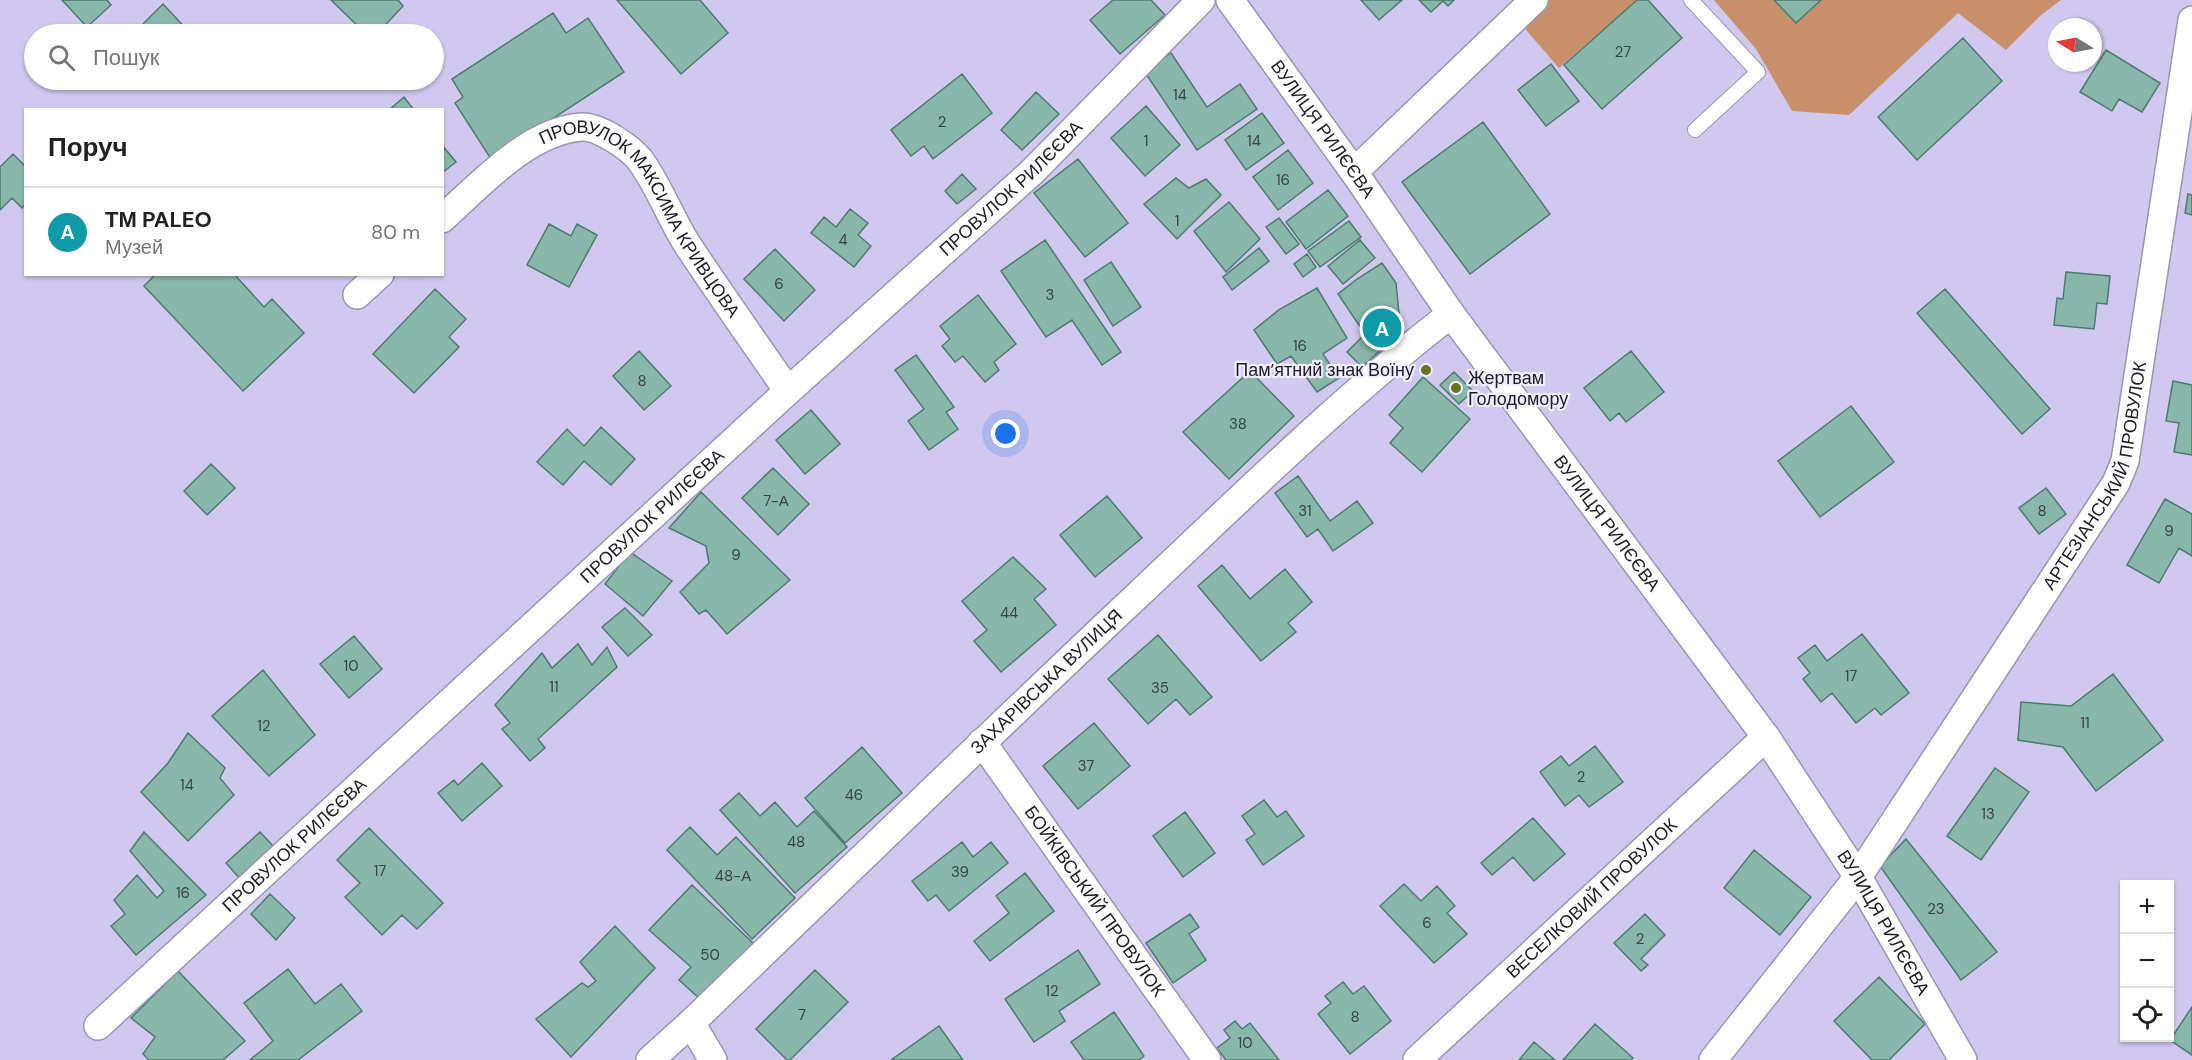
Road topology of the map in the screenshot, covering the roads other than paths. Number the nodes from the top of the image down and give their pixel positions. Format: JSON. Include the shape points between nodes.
{"nodes":[{"id":1,"x":1201,"y":0,"type":"edge"},
{"id":2,"x":1230,"y":0,"type":"edge"},
{"id":3,"x":1534,"y":0,"type":"edge"},
{"id":4,"x":1691,"y":0,"type":"edge"},
{"id":5,"x":2192,"y":20,"type":"edge"},
{"id":6,"x":1695,"y":130,"type":"dead end"},
{"id":7,"x":1354,"y":172,"type":"junction"},
{"id":8,"x":444,"y":217,"type":"edge"},
{"id":9,"x":378,"y":276,"type":"edge"},
{"id":10,"x":357,"y":295,"type":"dead end"},
{"id":11,"x":1451,"y":314,"type":"junction"},
{"id":12,"x":788,"y":391,"type":"junction"},
{"id":13,"x":1766,"y":736,"type":"junction"},
{"id":14,"x":982,"y":742,"type":"junction"},
{"id":15,"x":1858,"y":877,"type":"junction"},
{"id":16,"x":691,"y":1023,"type":"junction"},
{"id":17,"x":98,"y":1026,"type":"dead end"},
{"id":18,"x":650,"y":1060,"type":"edge"},
{"id":19,"x":713,"y":1060,"type":"edge"},
{"id":20,"x":1207,"y":1060,"type":"edge"},
{"id":21,"x":1417,"y":1060,"type":"edge"},
{"id":22,"x":1713,"y":1060,"type":"edge"},
{"id":23,"x":1963,"y":1060,"type":"edge"}],
"edges":[{"from":1,"to":12,"type":"street","name":"ПРОВУЛОК РИЛЄЄВА","via":[[1032,172]]},
{"from":2,"to":7,"type":"street","name":"ВУЛИЦЯ РИЛЄЄВА"},
{"from":3,"to":7,"type":"street"},
{"from":4,"to":6,"type":"lane","via":[[1758,72]]},
{"from":5,"to":15,"type":"street","name":"АРТЕЗІАНСЬКИЙ ПРОВУЛОК","via":[[2125,461],[2116,483]]},
{"from":7,"to":11,"type":"street","name":"ВУЛИЦЯ РИЛЄЄВА"},
{"from":8,"to":12,"type":"street","name":"ПРОВУЛОК МАКСИМА КРИВЦОВА","via":[[517,152],[556,133],[583,127],[609,135],[638,159],[686,241]]},
{"from":9,"to":10,"type":"street"},
{"from":11,"to":13,"type":"street","name":"ВУЛИЦЯ РИЛЄЄВА"},
{"from":11,"to":14,"type":"street","name":"ЗАХАРІВСЬКА ВУЛИЦЯ","via":[[1283,458]]},
{"from":12,"to":17,"type":"street","name":"ПРОВУЛОК РИЛЄЄВА"},
{"from":13,"to":15,"type":"street","name":"ВУЛИЦЯ РИЛЄЄВА"},
{"from":13,"to":21,"type":"street","name":"ВЕСЕЛКОВИЙ ПРОВУЛОК"},
{"from":14,"to":16,"type":"street","name":"ЗАХАРІВСЬКА ВУЛИЦЯ"},
{"from":14,"to":20,"type":"street","name":"БОЙКІВСЬКИЙ ПРОВУЛОК"},
{"from":15,"to":22,"type":"street","name":"АРТЕЗІАНСЬКИЙ ПРОВУЛОК"},
{"from":15,"to":23,"type":"street","name":"ВУЛИЦЯ РИЛЄЄВА"},
{"from":16,"to":18,"type":"street","name":"ЗАХАРІВСЬКА ВУЛИЦЯ"},
{"from":16,"to":19,"type":"street"}]}
